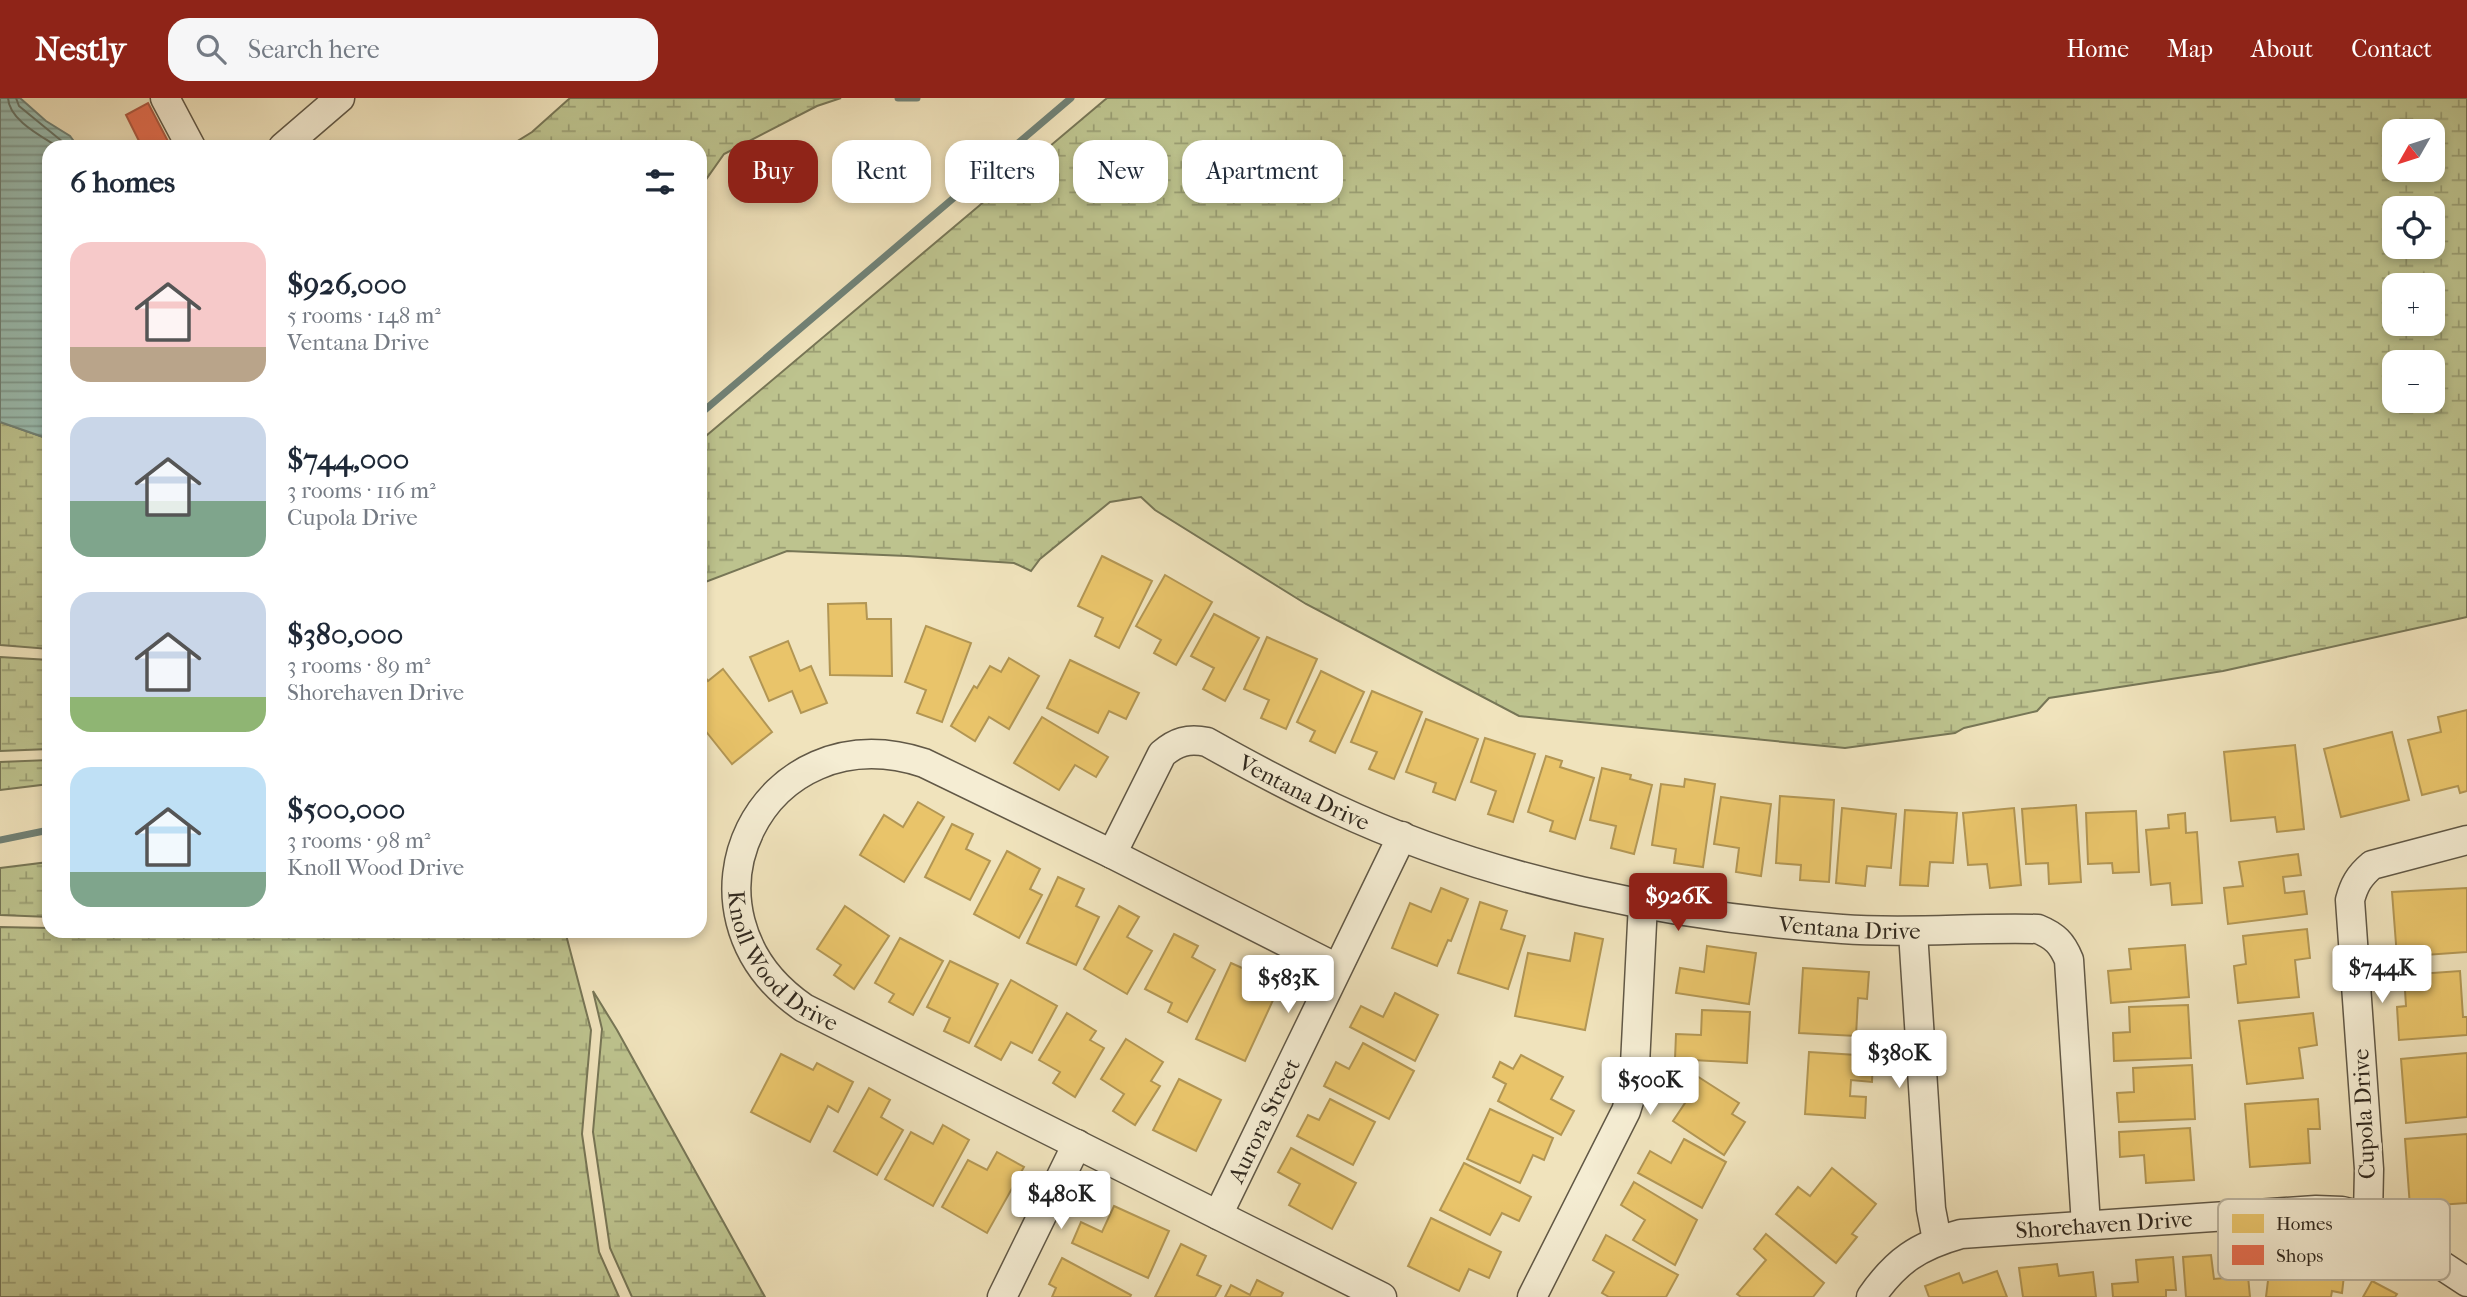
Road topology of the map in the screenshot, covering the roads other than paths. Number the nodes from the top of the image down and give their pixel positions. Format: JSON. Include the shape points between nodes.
{"nodes":[{"id":1,"x":165,"y":98,"type":"edge"},
{"id":2,"x":340,"y":98,"type":"edge"},
{"id":3,"x":187,"y":140,"type":"edge"},
{"id":4,"x":291,"y":140,"type":"edge"},
{"id":5,"x":1402,"y":836,"type":"junction"},
{"id":6,"x":2467,"y":840,"type":"edge"},
{"id":7,"x":1112,"y":854,"type":"junction"},
{"id":8,"x":1643,"y":903,"type":"junction"},
{"id":9,"x":1913,"y":932,"type":"junction"},
{"id":10,"x":1338,"y":968,"type":"junction"},
{"id":11,"x":1077,"y":1144,"type":"junction"},
{"id":12,"x":2368,"y":1199,"type":"edge"},
{"id":13,"x":1219,"y":1215,"type":"junction"},
{"id":14,"x":2218,"y":1216,"type":"edge"},
{"id":15,"x":2086,"y":1225,"type":"junction"},
{"id":16,"x":1937,"y":1240,"type":"junction"},
{"id":17,"x":2450,"y":1271,"type":"edge"},
{"id":18,"x":2467,"y":1282,"type":"edge"},
{"id":19,"x":1002,"y":1297,"type":"edge"},
{"id":20,"x":1382,"y":1297,"type":"edge"},
{"id":21,"x":1532,"y":1297,"type":"edge"},
{"id":22,"x":1871,"y":1297,"type":"edge"}],
"edges":[{"from":1,"to":3,"type":"street"},
{"from":2,"to":4,"type":"street"},
{"from":5,"to":7,"type":"street","name":"Ventana Drive","via":[[1335,809],[1207,742],[1195,740],[1182,741],[1162,754]]},
{"from":5,"to":8,"type":"street","name":"Ventana Drive","via":[[1543,881]]},
{"from":5,"to":10,"type":"street","name":"Aurora Street"},
{"from":6,"to":12,"type":"street","name":"Cupola Drive","via":[[2372,865],[2361,874],[2350,901]]},
{"from":7,"to":10,"type":"street","name":"Knoll Wood Drive"},
{"from":7,"to":11,"type":"street","name":"Knoll Wood Drive","via":[[924,764],[904,757],[861,754],[819,764],[775,795],[745,839],[736,882],[738,914],[747,945],[770,981],[786,996]]},
{"from":8,"to":9,"type":"street","name":"Ventana Drive","via":[[1755,921]]},
{"from":8,"to":21,"type":"street","via":[[1634,1085],[1626,1111]]},
{"from":9,"to":15,"type":"street","name":"Ventana Drive","via":[[2038,929],[2062,944],[2069,960]]},
{"from":9,"to":16,"type":"street","via":[[1931,1209]]},
{"from":10,"to":13,"type":"street","name":"Aurora Street"},
{"from":11,"to":13,"type":"street","name":"Knoll Wood Drive"},
{"from":11,"to":19,"type":"street"},
{"from":13,"to":20,"type":"street","name":"Knoll Wood Drive"},
{"from":14,"to":15,"type":"street","name":"Shorehaven Drive"},
{"from":15,"to":16,"type":"street","name":"Shorehaven Drive","via":[[1961,1234]]},
{"from":16,"to":22,"type":"street","name":"Shorehaven Drive","via":[[1902,1260]]},
{"from":17,"to":18,"type":"street","name":"Shorehaven Drive"}]}
